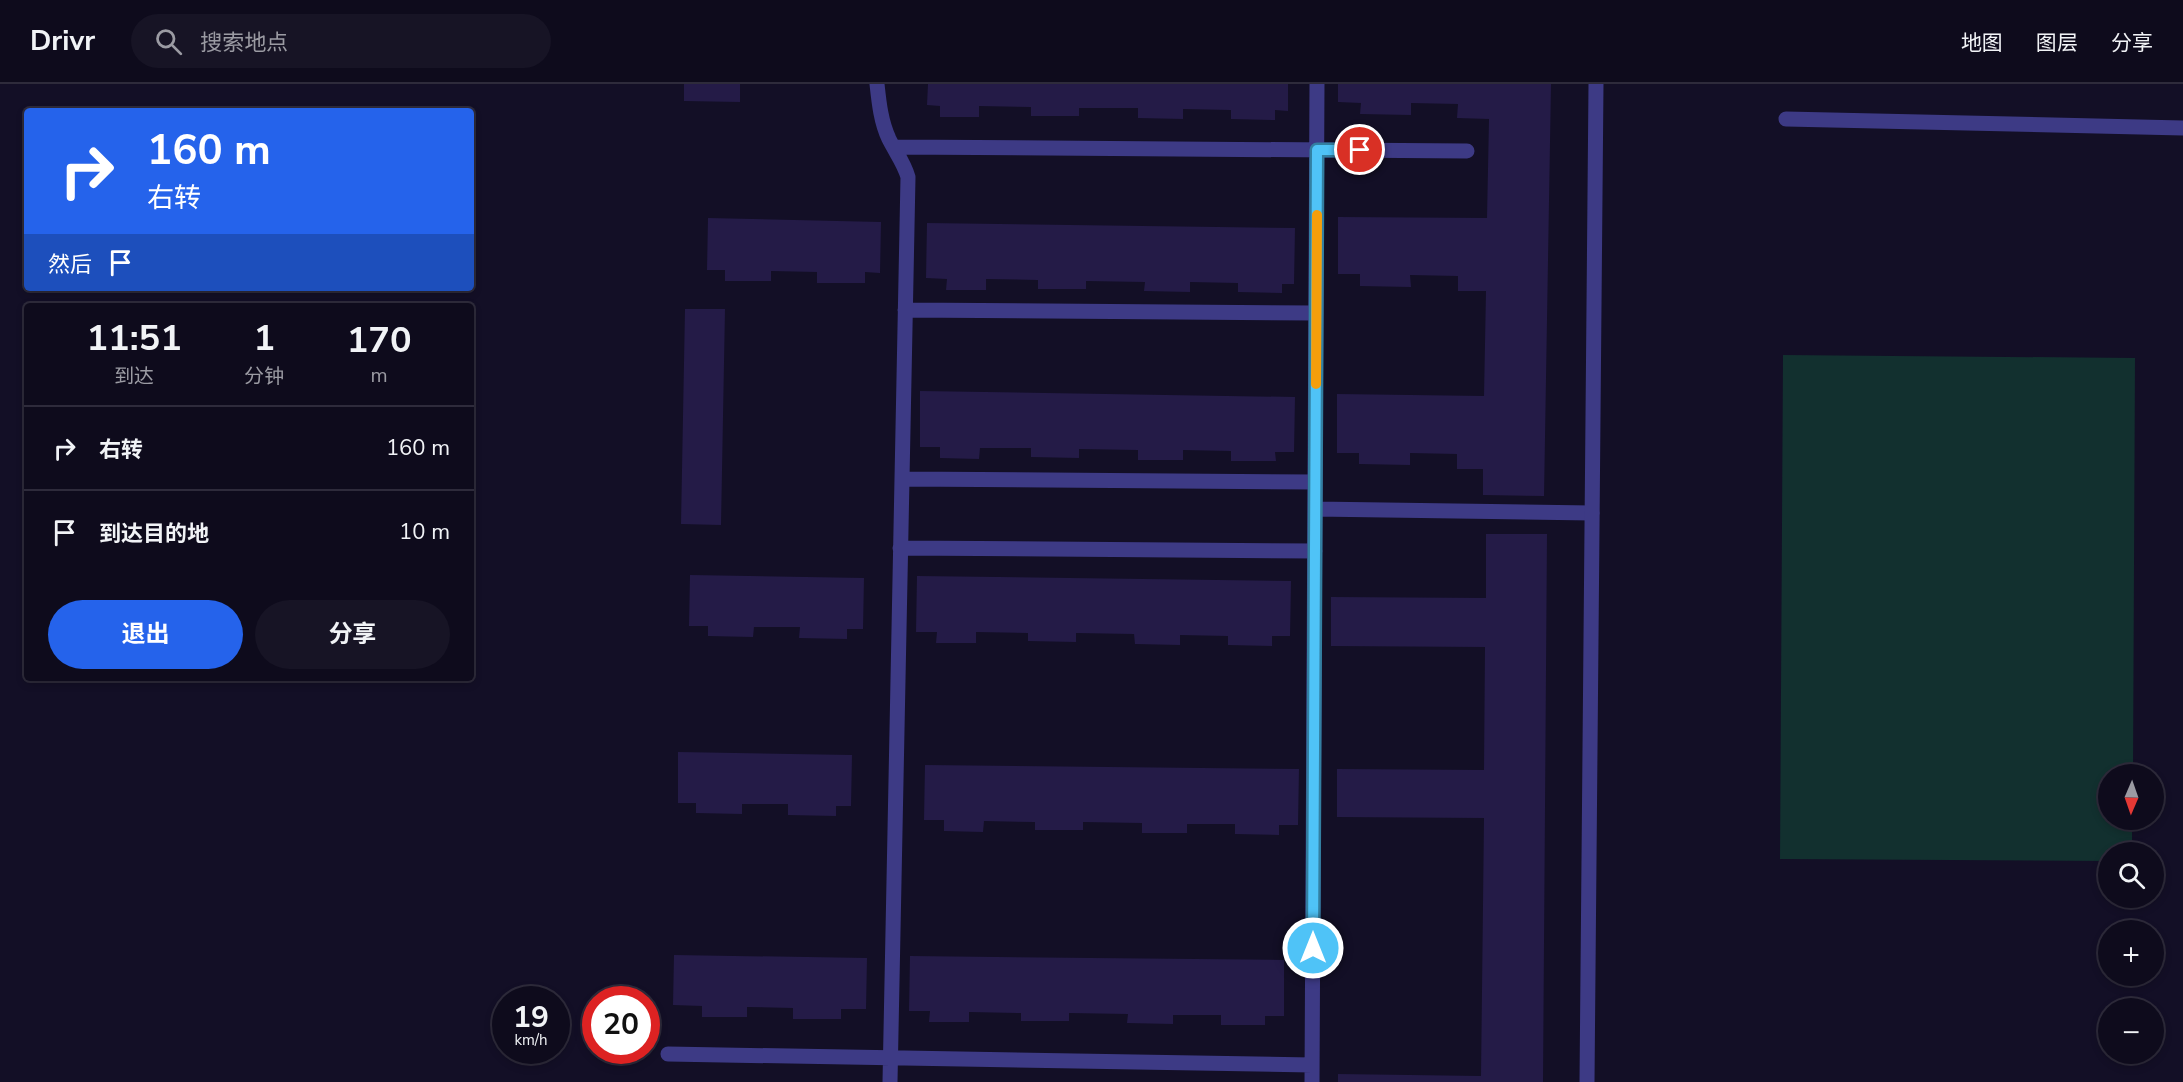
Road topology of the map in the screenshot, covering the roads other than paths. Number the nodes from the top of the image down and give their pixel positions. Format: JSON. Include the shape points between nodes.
{"nodes":[{"id":1,"x":877,"y":84,"type":"edge"},
{"id":2,"x":1317,"y":84,"type":"edge"},
{"id":3,"x":1596,"y":84,"type":"edge"},
{"id":4,"x":1786,"y":119,"type":"dead end"},
{"id":5,"x":2183,"y":128,"type":"edge"},
{"id":6,"x":894,"y":147,"type":"junction"},
{"id":7,"x":1317,"y":150,"type":"junction"},
{"id":8,"x":1467,"y":151,"type":"dead end"},
{"id":9,"x":905,"y":310,"type":"junction"},
{"id":10,"x":1316,"y":313,"type":"junction"},
{"id":11,"x":902,"y":479,"type":"junction"},
{"id":12,"x":1315,"y":482,"type":"junction"},
{"id":13,"x":1315,"y":509,"type":"junction"},
{"id":14,"x":1592,"y":513,"type":"junction"},
{"id":15,"x":900,"y":548,"type":"junction"},
{"id":16,"x":1315,"y":551,"type":"junction"},
{"id":17,"x":668,"y":1054,"type":"dead end"},
{"id":18,"x":890,"y":1058,"type":"junction"},
{"id":19,"x":1312,"y":1065,"type":"junction"},
{"id":20,"x":890,"y":1082,"type":"edge"},
{"id":21,"x":1312,"y":1082,"type":"edge"},
{"id":22,"x":1587,"y":1082,"type":"edge"}],
"edges":[{"from":1,"to":6,"type":"street","via":[[881,117]]},
{"from":2,"to":7,"type":"street"},
{"from":3,"to":14,"type":"street"},
{"from":4,"to":5,"type":"street"},
{"from":6,"to":7,"type":"street"},
{"from":6,"to":9,"type":"street","via":[[908,177]]},
{"from":7,"to":8,"type":"street"},
{"from":7,"to":10,"type":"street"},
{"from":9,"to":10,"type":"street"},
{"from":9,"to":11,"type":"street"},
{"from":10,"to":12,"type":"street"},
{"from":11,"to":12,"type":"street"},
{"from":11,"to":15,"type":"street"},
{"from":12,"to":13,"type":"street"},
{"from":13,"to":14,"type":"street"},
{"from":13,"to":16,"type":"street"},
{"from":14,"to":22,"type":"street"},
{"from":15,"to":16,"type":"street"},
{"from":15,"to":18,"type":"street"},
{"from":16,"to":19,"type":"street"},
{"from":17,"to":18,"type":"street"},
{"from":18,"to":19,"type":"street"},
{"from":18,"to":20,"type":"street"},
{"from":19,"to":21,"type":"street"}]}
